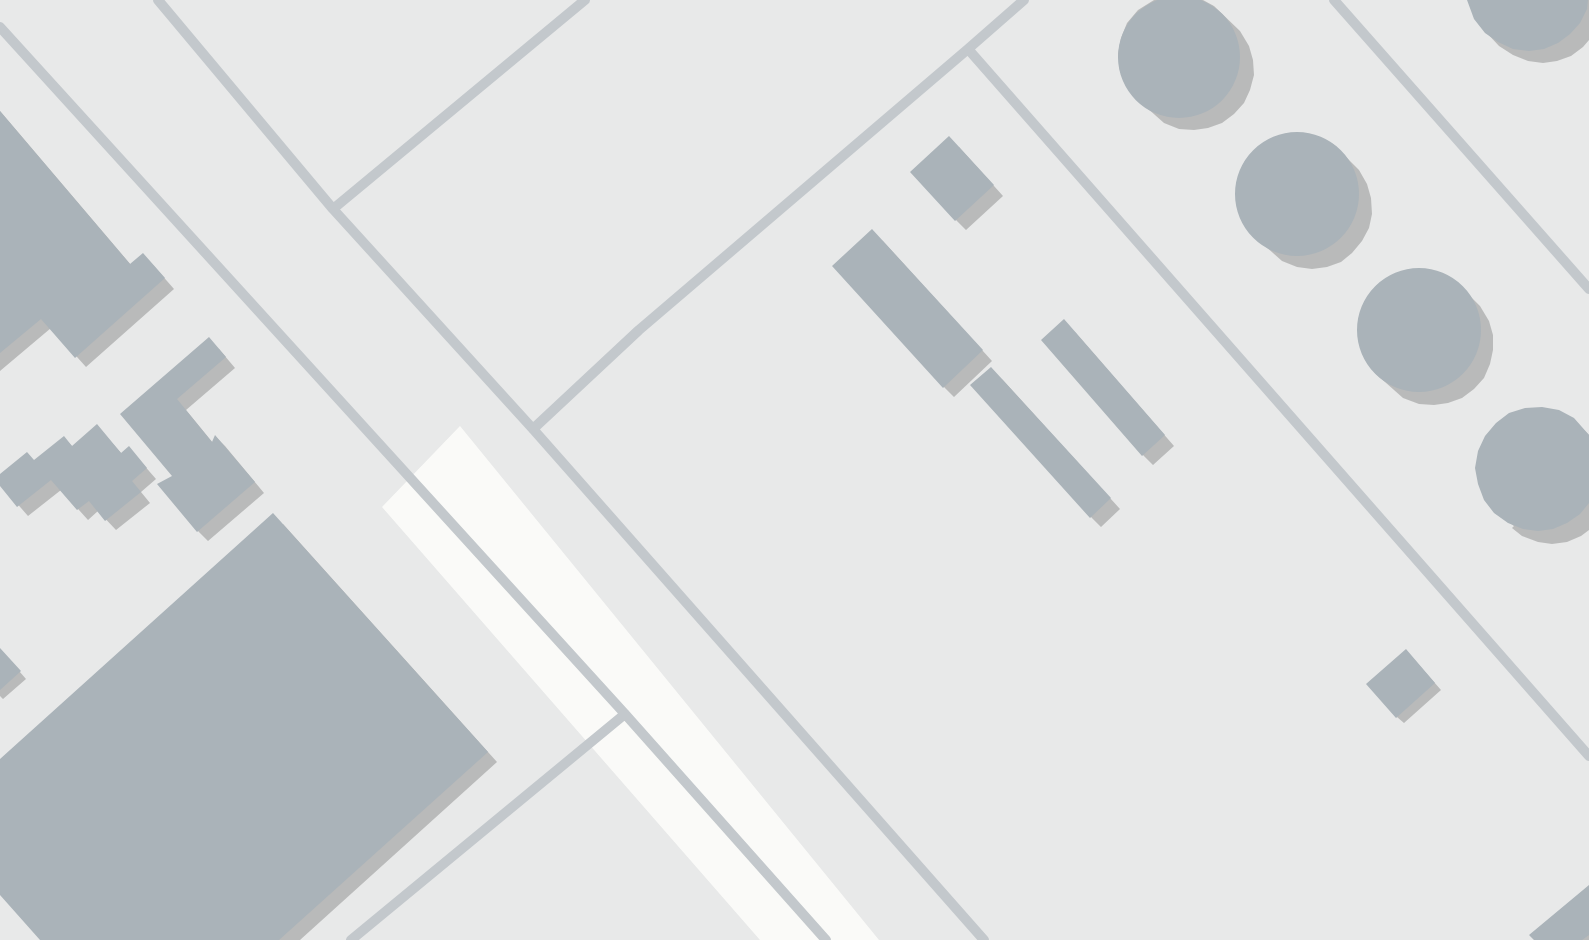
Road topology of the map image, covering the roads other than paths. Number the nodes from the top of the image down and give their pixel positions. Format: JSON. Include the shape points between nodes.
{"nodes":[{"id":1,"x":158,"y":0,"type":"edge"},
{"id":2,"x":585,"y":0,"type":"edge"},
{"id":3,"x":1024,"y":0,"type":"edge"},
{"id":4,"x":1334,"y":0,"type":"edge"},
{"id":5,"x":0,"y":27,"type":"edge"},
{"id":6,"x":968,"y":49,"type":"junction"},
{"id":7,"x":333,"y":209,"type":"junction"},
{"id":8,"x":1589,"y":289,"type":"edge"},
{"id":9,"x":533,"y":429,"type":"junction"},
{"id":10,"x":624,"y":714,"type":"junction"},
{"id":11,"x":1589,"y":756,"type":"edge"},
{"id":12,"x":350,"y":940,"type":"edge"},
{"id":13,"x":826,"y":940,"type":"edge"},
{"id":14,"x":984,"y":940,"type":"edge"}],
"edges":[{"from":1,"to":7,"type":"lane"},
{"from":2,"to":7,"type":"lane"},
{"from":3,"to":6,"type":"lane"},
{"from":4,"to":8,"type":"lane"},
{"from":5,"to":10,"type":"lane"},
{"from":6,"to":9,"type":"lane","via":[[639,330]]},
{"from":6,"to":11,"type":"lane"},
{"from":7,"to":9,"type":"lane"},
{"from":9,"to":14,"type":"lane"},
{"from":10,"to":12,"type":"lane"},
{"from":10,"to":13,"type":"lane"}]}
